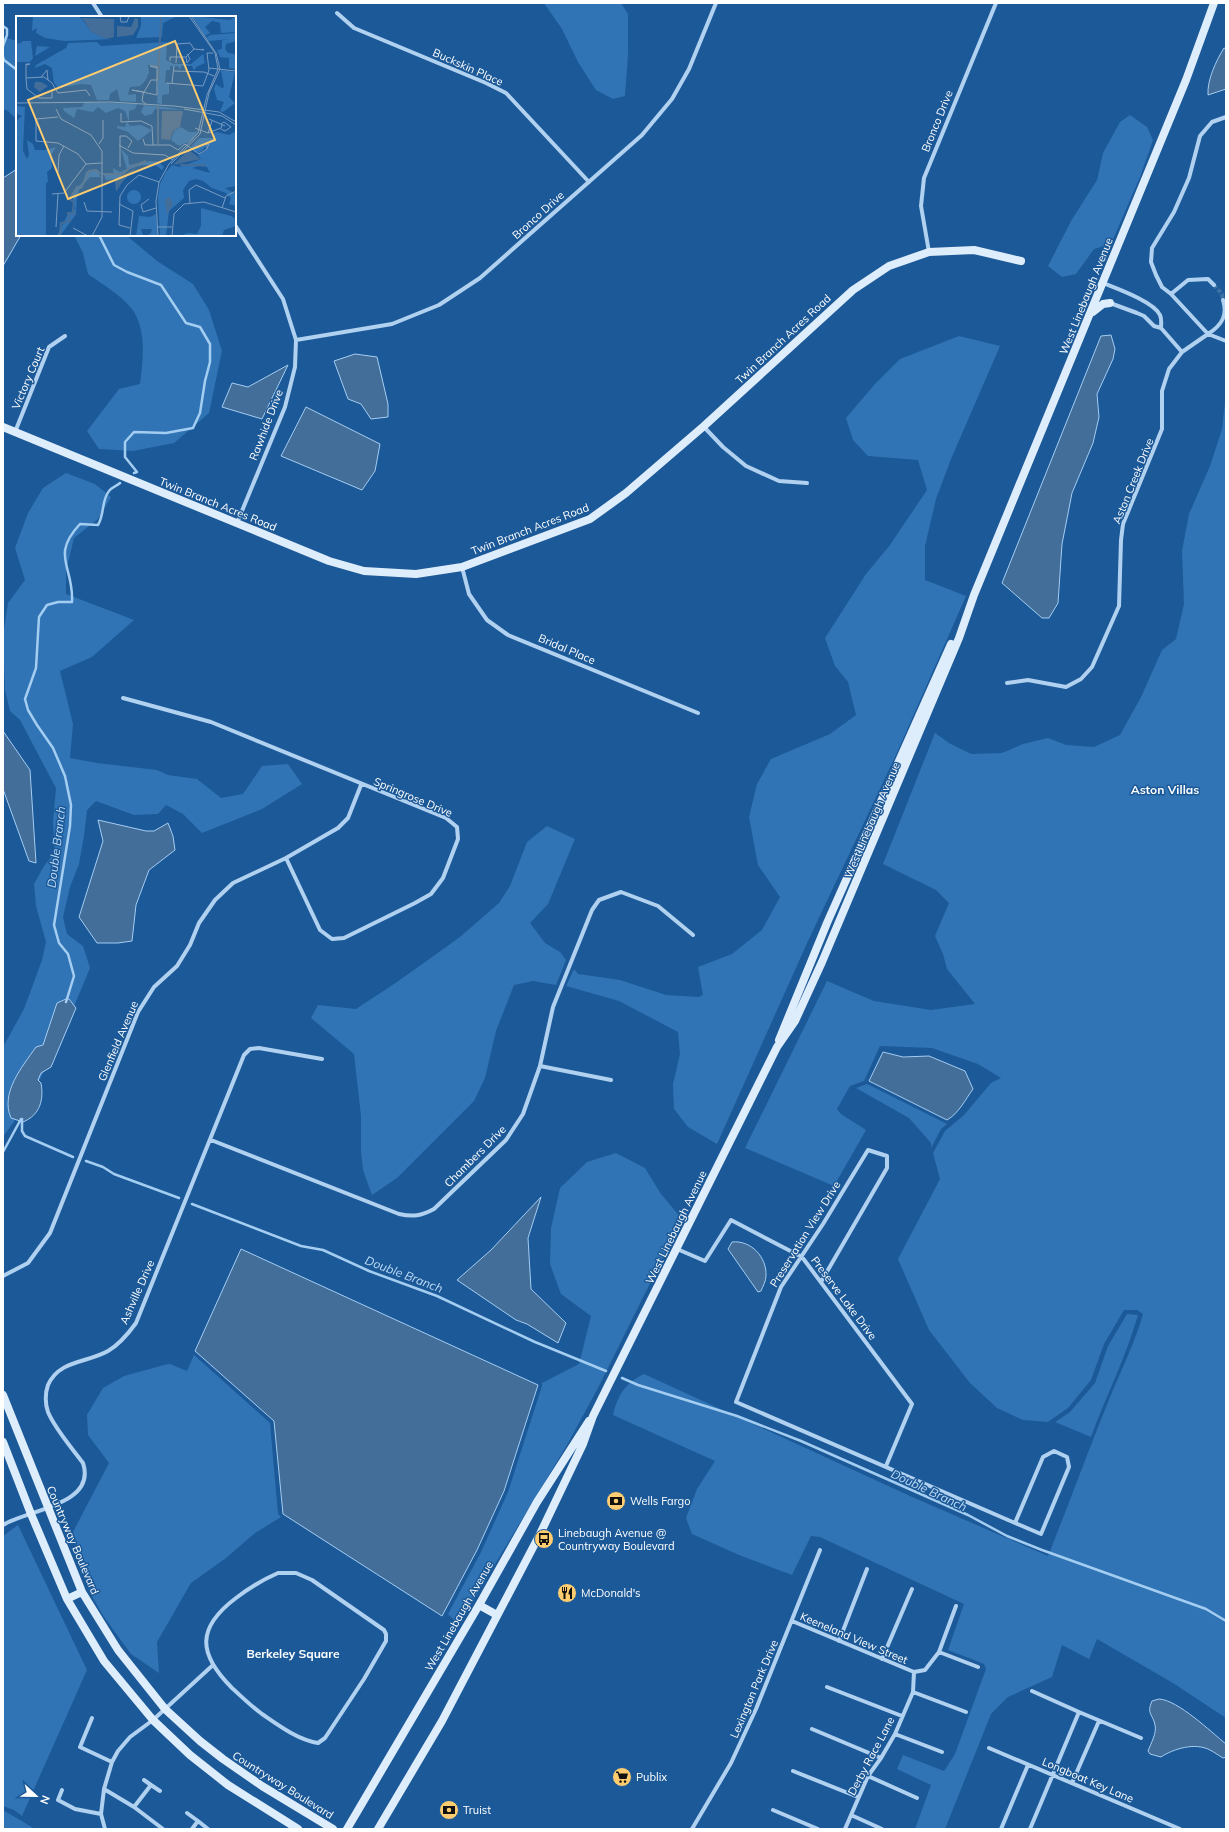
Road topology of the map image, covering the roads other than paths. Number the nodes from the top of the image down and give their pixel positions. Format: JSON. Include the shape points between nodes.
{"nodes":[{"id":1,"x":94,"y":3,"type":"edge"},
{"id":2,"x":716,"y":3,"type":"edge"},
{"id":3,"x":996,"y":3,"type":"edge"},
{"id":4,"x":1214,"y":3,"type":"edge"},
{"id":5,"x":337,"y":13,"type":"dead end"},
{"id":6,"x":101,"y":16,"type":"edge"},
{"id":7,"x":1226,"y":117,"type":"edge"},
{"id":8,"x":589,"y":182,"type":"junction"},
{"id":9,"x":236,"y":227,"type":"edge"},
{"id":10,"x":929,"y":252,"type":"junction"},
{"id":11,"x":1021,"y":261,"type":"dead end"},
{"id":12,"x":1103,"y":283,"type":"junction"},
{"id":13,"x":1214,"y":285,"type":"tunnel mouth"},
{"id":14,"x":1171,"y":294,"type":"junction"},
{"id":15,"x":1223,"y":300,"type":"dead end"},
{"id":16,"x":1110,"y":303,"type":"joint"},
{"id":17,"x":1090,"y":316,"type":"junction"},
{"id":18,"x":1162,"y":328,"type":"junction"},
{"id":19,"x":1208,"y":334,"type":"junction"},
{"id":20,"x":65,"y":336,"type":"dead end"},
{"id":21,"x":296,"y":340,"type":"junction"},
{"id":22,"x":1226,"y":341,"type":"edge"},
{"id":23,"x":1182,"y":352,"type":"junction"},
{"id":24,"x":704,"y":426,"type":"junction"},
{"id":25,"x":3,"y":428,"type":"edge"},
{"id":26,"x":15,"y":432,"type":"junction"},
{"id":27,"x":807,"y":484,"type":"dead end"},
{"id":28,"x":237,"y":523,"type":"junction"},
{"id":29,"x":462,"y":567,"type":"junction"},
{"id":30,"x":974,"y":595,"type":"junction"},
{"id":31,"x":1007,"y":683,"type":"dead end"},
{"id":32,"x":123,"y":698,"type":"dead end"},
{"id":33,"x":698,"y":713,"type":"dead end"},
{"id":34,"x":361,"y":784,"type":"junction"},
{"id":35,"x":286,"y":858,"type":"junction"},
{"id":36,"x":847,"y":879,"type":"junction"},
{"id":37,"x":857,"y":883,"type":"junction"},
{"id":38,"x":827,"y":923,"type":"junction"},
{"id":39,"x":838,"y":928,"type":"junction"},
{"id":40,"x":693,"y":935,"type":"dead end"},
{"id":41,"x":777,"y":1047,"type":"junction"},
{"id":42,"x":322,"y":1058,"type":"dead end"},
{"id":43,"x":540,"y":1066,"type":"junction"},
{"id":44,"x":611,"y":1080,"type":"dead end"},
{"id":45,"x":211,"y":1140,"type":"junction"},
{"id":46,"x":677,"y":1249,"type":"junction"},
{"id":47,"x":802,"y":1257,"type":"junction"},
{"id":48,"x":3,"y":1276,"type":"edge"},
{"id":49,"x":821,"y":1282,"type":"junction"},
{"id":50,"x":3,"y":1395,"type":"edge"},
{"id":51,"x":593,"y":1416,"type":"junction"},
{"id":52,"x":3,"y":1442,"type":"edge"},
{"id":53,"x":886,"y":1466,"type":"junction"},
{"id":54,"x":47,"y":1508,"type":"junction"},
{"id":55,"x":31,"y":1514,"type":"junction"},
{"id":56,"x":1015,"y":1523,"type":"junction"},
{"id":57,"x":3,"y":1525,"type":"edge"},
{"id":58,"x":820,"y":1550,"type":"dead end"},
{"id":59,"x":867,"y":1569,"type":"dead end"},
{"id":60,"x":912,"y":1589,"type":"dead end"},
{"id":61,"x":82,"y":1592,"type":"junction"},
{"id":62,"x":67,"y":1599,"type":"junction"},
{"id":63,"x":479,"y":1606,"type":"junction"},
{"id":64,"x":956,"y":1606,"type":"dead end"},
{"id":65,"x":497,"y":1615,"type":"junction"},
{"id":66,"x":792,"y":1621,"type":"junction"},
{"id":67,"x":839,"y":1641,"type":"junction"},
{"id":68,"x":939,"y":1652,"type":"junction"},
{"id":69,"x":882,"y":1659,"type":"junction"},
{"id":70,"x":213,"y":1665,"type":"junction"},
{"id":71,"x":978,"y":1667,"type":"dead end"},
{"id":72,"x":914,"y":1672,"type":"junction"},
{"id":73,"x":827,"y":1688,"type":"dead end"},
{"id":74,"x":1032,"y":1691,"type":"dead end"},
{"id":75,"x":913,"y":1692,"type":"junction"},
{"id":76,"x":165,"y":1708,"type":"junction"},
{"id":77,"x":966,"y":1712,"type":"dead end"},
{"id":78,"x":1079,"y":1712,"type":"junction"},
{"id":79,"x":902,"y":1716,"type":"junction"},
{"id":80,"x":92,"y":1718,"type":"dead end"},
{"id":81,"x":153,"y":1720,"type":"junction"},
{"id":82,"x":1099,"y":1721,"type":"junction"},
{"id":83,"x":812,"y":1729,"type":"dead end"},
{"id":84,"x":895,"y":1734,"type":"junction"},
{"id":85,"x":1141,"y":1738,"type":"dead end"},
{"id":86,"x":989,"y":1748,"type":"dead end"},
{"id":87,"x":942,"y":1752,"type":"dead end"},
{"id":88,"x":881,"y":1758,"type":"junction"},
{"id":89,"x":112,"y":1762,"type":"junction"},
{"id":90,"x":1028,"y":1765,"type":"junction"},
{"id":91,"x":793,"y":1771,"type":"dead end"},
{"id":92,"x":1052,"y":1775,"type":"junction"},
{"id":93,"x":868,"y":1776,"type":"junction"},
{"id":94,"x":144,"y":1780,"type":"dead end"},
{"id":95,"x":1072,"y":1783,"type":"junction"},
{"id":96,"x":151,"y":1785,"type":"junction"},
{"id":97,"x":104,"y":1789,"type":"junction"},
{"id":98,"x":62,"y":1790,"type":"dead end"},
{"id":99,"x":160,"y":1791,"type":"dead end"},
{"id":100,"x":858,"y":1797,"type":"junction"},
{"id":101,"x":917,"y":1798,"type":"dead end"},
{"id":102,"x":134,"y":1807,"type":"junction"},
{"id":103,"x":773,"y":1810,"type":"dead end"},
{"id":104,"x":187,"y":1813,"type":"dead end"},
{"id":105,"x":101,"y":1814,"type":"junction"},
{"id":106,"x":851,"y":1815,"type":"junction"},
{"id":107,"x":198,"y":1821,"type":"junction"},
{"id":108,"x":105,"y":1829,"type":"edge"},
{"id":109,"x":163,"y":1829,"type":"edge"},
{"id":110,"x":192,"y":1829,"type":"edge"},
{"id":111,"x":208,"y":1829,"type":"edge"},
{"id":112,"x":298,"y":1829,"type":"edge"},
{"id":113,"x":333,"y":1829,"type":"edge"},
{"id":114,"x":347,"y":1829,"type":"edge"},
{"id":115,"x":378,"y":1829,"type":"edge"},
{"id":116,"x":692,"y":1829,"type":"edge"},
{"id":117,"x":818,"y":1829,"type":"edge"},
{"id":118,"x":844,"y":1829,"type":"edge"},
{"id":119,"x":882,"y":1829,"type":"edge"},
{"id":120,"x":1001,"y":1829,"type":"edge"},
{"id":121,"x":1030,"y":1829,"type":"edge"},
{"id":122,"x":1180,"y":1829,"type":"edge"}],
"edges":[{"from":1,"to":6,"type":"street"},
{"from":2,"to":8,"type":"street","name":"Bronco Drive","via":[[688,69],[672,99],[642,135]]},
{"from":3,"to":10,"type":"street","name":"Bronco Drive","via":[[924,178],[921,206]]},
{"from":4,"to":12,"type":"main road","name":"West Linebaugh Avenue","via":[[1186,80]]},
{"from":5,"to":8,"type":"street","name":"Buckskin Place","via":[[354,28],[506,93]]},
{"from":7,"to":14,"type":"street","via":[[1212,122],[1200,136],[1189,178],[1174,212],[1152,248],[1151,262],[1156,275],[1162,286]]},
{"from":8,"to":21,"type":"street","name":"Bronco Drive","via":[[480,278],[439,305],[392,324]]},
{"from":9,"to":21,"type":"street","name":"Rawhide Drive","via":[[283,299]]},
{"from":10,"to":11,"type":"main road","name":"Twin Branch Acres Road","via":[[974,250]]},
{"from":10,"to":24,"type":"main road","name":"Twin Branch Acres Road","via":[[889,266],[852,290]]},
{"from":12,"to":17,"type":"main road","name":"West Linebaugh Avenue"},
{"from":12,"to":18,"type":"street","via":[[1155,309],[1160,314]]},
{"from":13,"to":14,"type":"street","via":[[1208,279],[1188,280]]},
{"from":14,"to":19,"type":"street"},
{"from":15,"to":19,"type":"street","name":"Aston Creek Drive","via":[[1226,308],[1225,317],[1216,329]]},
{"from":16,"to":17,"type":"main road","via":[[1098,307]]},
{"from":16,"to":18,"type":"street","via":[[1144,316],[1154,326]]},
{"from":17,"to":30,"type":"main road","name":"West Linebaugh Avenue"},
{"from":18,"to":23,"type":"street"},
{"from":19,"to":22,"type":"street"},
{"from":19,"to":23,"type":"street","name":"Aston Creek Drive"},
{"from":20,"to":26,"type":"street","name":"Victory Court","via":[[49,348]]},
{"from":21,"to":28,"type":"street","name":"Rawhide Drive","via":[[295,367],[285,407]]},
{"from":23,"to":31,"type":"street","name":"Aston Creek Drive","via":[[1169,369],[1162,391],[1162,429],[1123,524],[1119,606],[1092,667],[1081,679],[1066,687],[1028,680]]},
{"from":24,"to":27,"type":"street","via":[[723,447],[746,466],[779,482]]},
{"from":24,"to":29,"type":"main road","name":"Twin Branch Acres Road","via":[[626,493],[590,520]]},
{"from":25,"to":26,"type":"main road","name":"Twin Branch Acres Road"},
{"from":26,"to":28,"type":"main road","name":"Twin Branch Acres Road"},
{"from":28,"to":29,"type":"main road","name":"Twin Branch Acres Road","via":[[329,561],[364,571],[416,574]]},
{"from":29,"to":33,"type":"street","name":"Bridal Place","via":[[469,594],[487,620],[508,635]]},
{"from":30,"to":36,"type":"main road","name":"West Linebaugh Avenue"},
{"from":30,"to":37,"type":"main road","name":"West Linebaugh Avenue","via":[[959,638]]},
{"from":32,"to":34,"type":"street","name":"Springrose Drive","via":[[211,722]]},
{"from":34,"to":35,"type":"street","name":"Glenfield Avenue","via":[[348,818],[338,828]]},
{"from":34,"to":35,"type":"street","name":"Springrose Drive","via":[[446,818],[457,827],[458,839],[443,878],[431,894],[344,938],[332,939],[320,930]]},
{"from":35,"to":48,"type":"street","name":"Glenfield Avenue","via":[[233,883],[215,900],[199,923],[190,945],[177,966],[154,987],[138,1012],[50,1232],[28,1263]]},
{"from":36,"to":37,"type":"main road"},
{"from":36,"to":38,"type":"main road","name":"West Linebaugh Avenue"},
{"from":37,"to":39,"type":"main road","name":"West Linebaugh Avenue"},
{"from":38,"to":39,"type":"main road"},
{"from":38,"to":41,"type":"main road","name":"West Linebaugh Avenue"},
{"from":39,"to":41,"type":"main road","name":"West Linebaugh Avenue","via":[[795,1021]]},
{"from":40,"to":43,"type":"street","name":"Chambers Drive","via":[[658,906],[621,892],[599,900],[592,910],[553,1007]]},
{"from":41,"to":46,"type":"main road","name":"West Linebaugh Avenue"},
{"from":42,"to":45,"type":"street","name":"Ashville Drive","via":[[259,1048],[250,1049],[244,1055],[235,1074]]},
{"from":43,"to":44,"type":"street"},
{"from":43,"to":45,"type":"street","name":"Chambers Drive","via":[[528,1105],[513,1132],[434,1209],[421,1216],[399,1214]]},
{"from":45,"to":54,"type":"street","name":"Ashville Drive","via":[[136,1323],[127,1336],[107,1352],[65,1367],[51,1379],[46,1395],[48,1410],[83,1463],[85,1475],[80,1489],[74,1496]]},
{"from":46,"to":47,"type":"street","name":"Preserve Lake Drive","via":[[705,1261],[731,1220]]},
{"from":46,"to":51,"type":"main road","name":"West Linebaugh Avenue"},
{"from":47,"to":49,"type":"street","name":"Preserve Lake Drive"},
{"from":47,"to":49,"type":"street","name":"Preservation View Drive","via":[[868,1150],[887,1156],[887,1168]]},
{"from":47,"to":53,"type":"street","name":"Preservation View Drive","via":[[781,1287],[736,1402]]},
{"from":49,"to":53,"type":"street","name":"Preserve Lake Drive","via":[[912,1404]]},
{"from":50,"to":54,"type":"main road","name":"Countryway Boulevard"},
{"from":51,"to":63,"type":"main road","name":"West Linebaugh Avenue","via":[[537,1502]]},
{"from":51,"to":65,"type":"main road","name":"West Linebaugh Avenue","via":[[583,1444],[547,1520]]},
{"from":52,"to":55,"type":"main road"},
{"from":53,"to":56,"type":"street","name":"Preservation View Drive"},
{"from":54,"to":55,"type":"street","name":"Ashville Drive"},
{"from":54,"to":61,"type":"main road","name":"Countryway Boulevard"},
{"from":55,"to":57,"type":"street","name":"Ashville Drive"},
{"from":55,"to":62,"type":"main road"},
{"from":56,"to":56,"type":"street","name":"Preservation View Drive","via":[[1043,1457],[1054,1451],[1067,1456],[1069,1467],[1041,1534]]},
{"from":58,"to":66,"type":"street","name":"Lexington Park Drive"},
{"from":59,"to":67,"type":"street"},
{"from":60,"to":69,"type":"street"},
{"from":61,"to":62,"type":"main road"},
{"from":61,"to":76,"type":"main road","name":"Countryway Boulevard","via":[[118,1650]]},
{"from":62,"to":81,"type":"main road","via":[[104,1660]]},
{"from":63,"to":65,"type":"main road"},
{"from":63,"to":114,"type":"main road","name":"West Linebaugh Avenue"},
{"from":64,"to":68,"type":"street"},
{"from":65,"to":115,"type":"main road","name":"West Linebaugh Avenue","via":[[442,1722]]},
{"from":66,"to":67,"type":"street","name":"Keeneland View Street"},
{"from":66,"to":116,"type":"street","name":"Lexington Park Drive","via":[[731,1763]]},
{"from":67,"to":69,"type":"street","name":"Keeneland View Street"},
{"from":68,"to":71,"type":"street"},
{"from":68,"to":72,"type":"street","via":[[925,1670]]},
{"from":69,"to":72,"type":"street","name":"Keeneland View Street"},
{"from":70,"to":70,"type":"street","via":[[206,1642],[207,1632],[217,1613],[248,1589],[278,1573],[296,1573],[312,1580],[384,1630],[386,1634],[386,1641],[364,1679],[325,1738],[318,1743],[278,1725],[250,1706]]},
{"from":70,"to":76,"type":"street"},
{"from":72,"to":75,"type":"street","name":"Keeneland View Street"},
{"from":73,"to":79,"type":"street"},
{"from":74,"to":78,"type":"street"},
{"from":75,"to":77,"type":"street"},
{"from":75,"to":79,"type":"street","name":"Derby Race Lane"},
{"from":76,"to":81,"type":"street"},
{"from":76,"to":113,"type":"main road","name":"Countryway Boulevard","via":[[223,1759]]},
{"from":78,"to":82,"type":"street"},
{"from":78,"to":92,"type":"street"},
{"from":79,"to":84,"type":"street","name":"Derby Race Lane"},
{"from":80,"to":89,"type":"street","via":[[80,1748]]},
{"from":81,"to":89,"type":"street","via":[[130,1737]]},
{"from":81,"to":112,"type":"main road","via":[[216,1776]]},
{"from":82,"to":85,"type":"street"},
{"from":82,"to":95,"type":"street"},
{"from":83,"to":88,"type":"street"},
{"from":84,"to":87,"type":"street"},
{"from":84,"to":88,"type":"street","name":"Derby Race Lane"},
{"from":86,"to":90,"type":"street","name":"Longboat Key Lane"},
{"from":88,"to":93,"type":"street","name":"Derby Race Lane"},
{"from":89,"to":97,"type":"street"},
{"from":90,"to":92,"type":"street","name":"Longboat Key Lane"},
{"from":90,"to":120,"type":"street"},
{"from":91,"to":100,"type":"street"},
{"from":92,"to":95,"type":"street","name":"Longboat Key Lane"},
{"from":92,"to":121,"type":"street"},
{"from":93,"to":100,"type":"street","name":"Derby Race Lane"},
{"from":93,"to":101,"type":"street"},
{"from":94,"to":96,"type":"street"},
{"from":95,"to":122,"type":"street","name":"Longboat Key Lane"},
{"from":96,"to":99,"type":"street"},
{"from":96,"to":102,"type":"street"},
{"from":97,"to":102,"type":"street"},
{"from":97,"to":105,"type":"street"},
{"from":98,"to":105,"type":"street","via":[[58,1800],[75,1809]]},
{"from":100,"to":106,"type":"street","name":"Derby Race Lane"},
{"from":102,"to":109,"type":"street"},
{"from":103,"to":117,"type":"street"},
{"from":104,"to":107,"type":"street"},
{"from":105,"to":108,"type":"street"},
{"from":106,"to":118,"type":"street","name":"Derby Race Lane"},
{"from":106,"to":119,"type":"street"},
{"from":107,"to":110,"type":"street"},
{"from":107,"to":111,"type":"street"}]}
